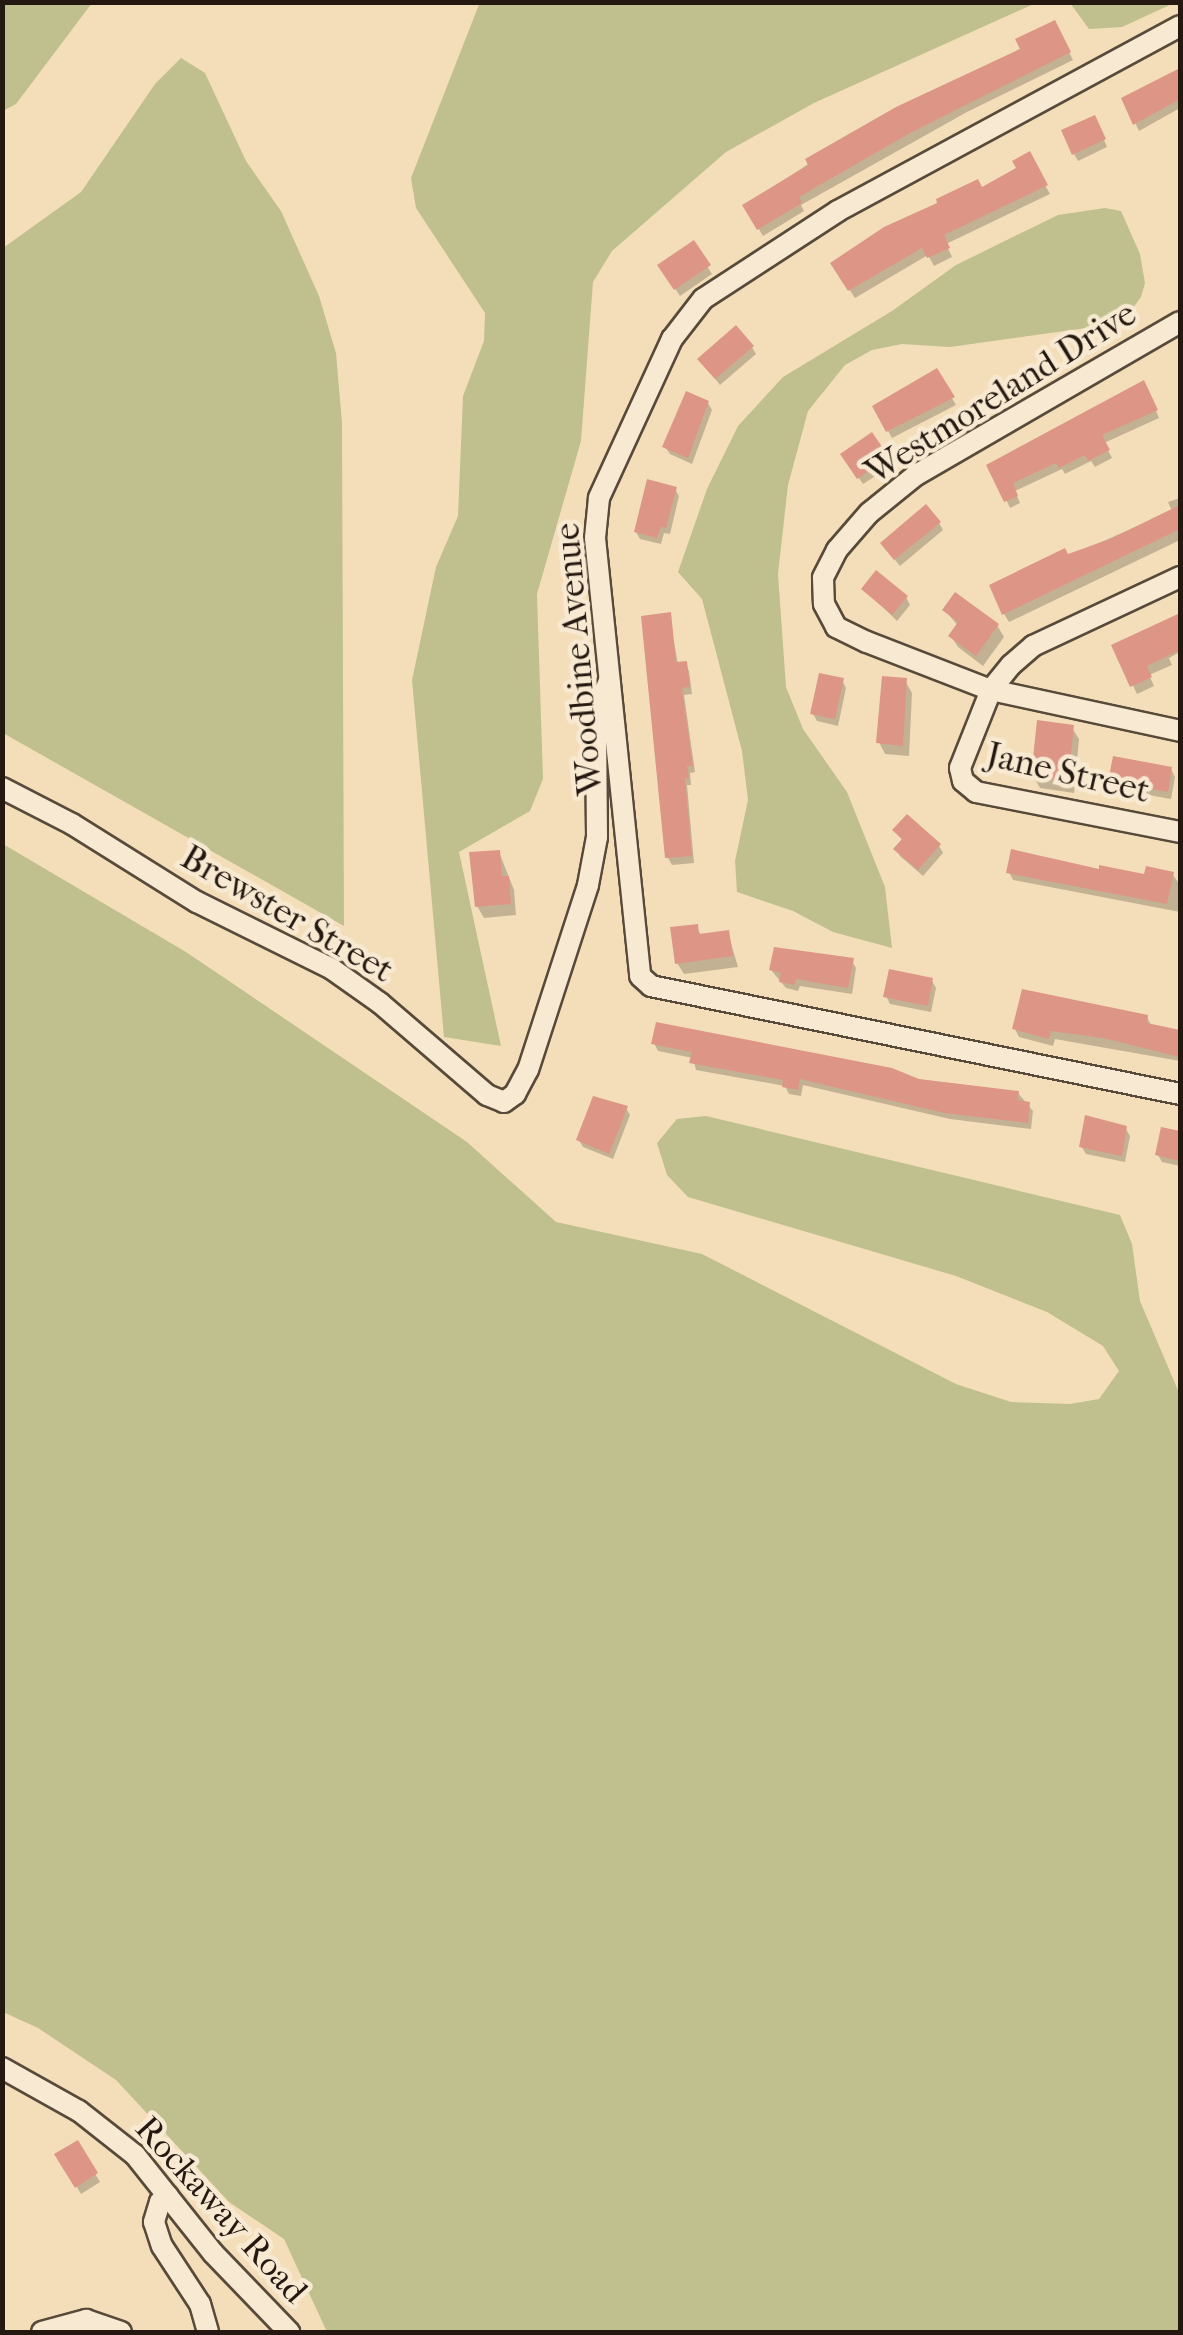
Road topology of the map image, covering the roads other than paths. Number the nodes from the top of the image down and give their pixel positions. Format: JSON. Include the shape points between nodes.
{"nodes":[{"id":1,"x":1180,"y":26,"type":"edge"},
{"id":2,"x":1180,"y":322,"type":"edge"},
{"id":3,"x":1180,"y":578,"type":"edge"},
{"id":4,"x":610,"y":678,"type":"junction"},
{"id":5,"x":990,"y":690,"type":"junction"},
{"id":6,"x":1180,"y":731,"type":"edge"},
{"id":7,"x":2,"y":788,"type":"edge"},
{"id":8,"x":1180,"y":832,"type":"edge"},
{"id":9,"x":1180,"y":1094,"type":"edge"},
{"id":10,"x":2,"y":2068,"type":"edge"},
{"id":11,"x":168,"y":2196,"type":"junction"},
{"id":12,"x":42,"y":2332,"type":"edge"},
{"id":13,"x":121,"y":2332,"type":"edge"},
{"id":14,"x":208,"y":2332,"type":"edge"},
{"id":15,"x":289,"y":2332,"type":"edge"}],
"edges":[{"from":1,"to":4,"type":"street","name":"Woodbine Avenue","via":[[838,211],[702,300],[672,339],[599,498],[594,538]]},
{"from":2,"to":5,"type":"street","name":"Westmoreland Drive","via":[[916,475],[837,550],[823,578],[824,604],[836,627]]},
{"from":3,"to":5,"type":"street","name":"Jane Street","via":[[1033,646]]},
{"from":4,"to":7,"type":"street","name":"Brewster Street","via":[[596,713],[597,837],[588,885],[528,1070],[504,1102],[332,969],[197,902]]},
{"from":4,"to":9,"type":"street","name":"Woodbine Avenue","via":[[640,976],[651,986]]},
{"from":5,"to":6,"type":"street","name":"Westmoreland Drive"},
{"from":5,"to":8,"type":"street","name":"Jane Street","via":[[960,768],[976,792]]},
{"from":10,"to":11,"type":"street","name":"Rockaway Road","via":[[79,2111],[135,2154]]},
{"from":11,"to":14,"type":"street","via":[[154,2222],[200,2304]]},
{"from":11,"to":15,"type":"street","name":"Rockaway Road"},
{"from":12,"to":13,"type":"street","via":[[86,2320]]}]}
